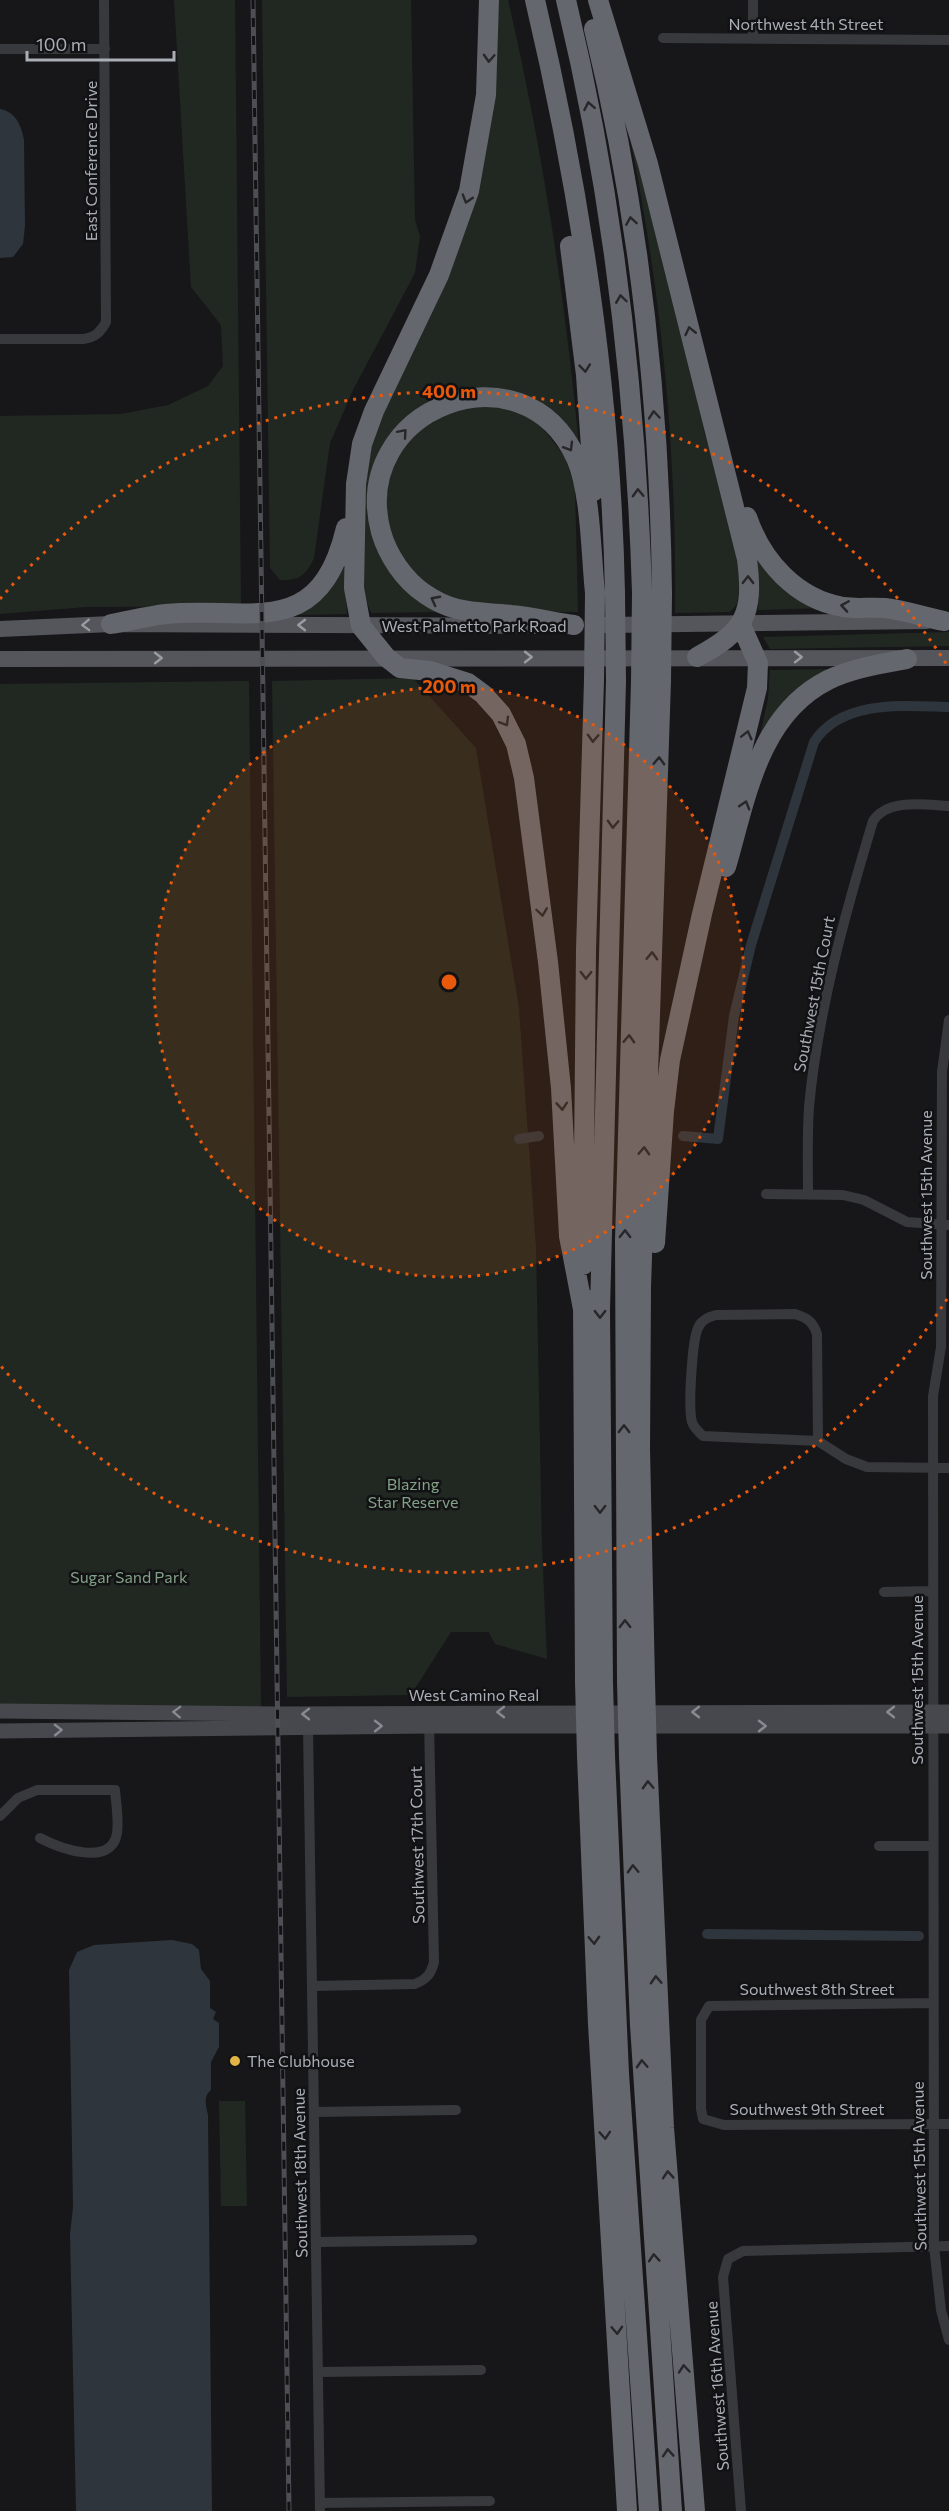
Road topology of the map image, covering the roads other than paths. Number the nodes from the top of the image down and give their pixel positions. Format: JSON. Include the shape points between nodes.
{"nodes":[{"id":1,"x":105,"y":0,"type":"edge"},
{"id":2,"x":489,"y":0,"type":"edge"},
{"id":3,"x":522,"y":0,"type":"edge"},
{"id":4,"x":535,"y":0,"type":"edge"},
{"id":5,"x":566,"y":0,"type":"edge"},
{"id":6,"x":587,"y":0,"type":"edge"},
{"id":7,"x":598,"y":0,"type":"edge"},
{"id":8,"x":753,"y":0,"type":"edge"},
{"id":9,"x":663,"y":39,"type":"dead end"},
{"id":10,"x":753,"y":39,"type":"junction"},
{"id":11,"x":949,"y":40,"type":"edge"},
{"id":12,"x":0,"y":49,"type":"edge"},
{"id":13,"x":105,"y":49,"type":"junction"},
{"id":14,"x":0,"y":339,"type":"edge"},
{"id":15,"x":703,"y":388,"type":"junction"},
{"id":16,"x":592,"y":447,"type":"junction"},
{"id":17,"x":356,"y":484,"type":"junction"},
{"id":18,"x":614,"y":568,"type":"junction"},
{"id":19,"x":605,"y":593,"type":"junction"},
{"id":20,"x":650,"y":593,"type":"junction"},
{"id":21,"x":946,"y":620,"type":"edge"},
{"id":22,"x":111,"y":624,"type":"junction"},
{"id":23,"x":574,"y":625,"type":"junction"},
{"id":24,"x":741,"y":625,"type":"junction"},
{"id":25,"x":361,"y":626,"type":"junction"},
{"id":26,"x":0,"y":629,"type":"edge"},
{"id":27,"x":386,"y":657,"type":"junction"},
{"id":28,"x":697,"y":657,"type":"junction"},
{"id":29,"x":756,"y":657,"type":"junction"},
{"id":30,"x":949,"y":658,"type":"edge"},
{"id":31,"x":0,"y":659,"type":"edge"},
{"id":32,"x":907,"y":659,"type":"junction"},
{"id":33,"x":949,"y":806,"type":"edge"},
{"id":34,"x":692,"y":959,"type":"junction"},
{"id":35,"x":949,"y":1020,"type":"edge"},
{"id":36,"x":945,"y":1104,"type":"edge"},
{"id":37,"x":766,"y":1194,"type":"dead end"},
{"id":38,"x":808,"y":1194,"type":"junction"},
{"id":39,"x":945,"y":1225,"type":"edge"},
{"id":40,"x":583,"y":1309,"type":"junction"},
{"id":41,"x":945,"y":1347,"type":"edge"},
{"id":42,"x":818,"y":1441,"type":"junction"},
{"id":43,"x":932,"y":1468,"type":"junction"},
{"id":44,"x":949,"y":1468,"type":"edge"},
{"id":45,"x":642,"y":1503,"type":"junction"},
{"id":46,"x":933,"y":1591,"type":"junction"},
{"id":47,"x":884,"y":1592,"type":"dead end"},
{"id":48,"x":594,"y":1682,"type":"junction"},
{"id":49,"x":636,"y":1682,"type":"junction"},
{"id":50,"x":0,"y":1711,"type":"edge"},
{"id":51,"x":949,"y":1712,"type":"edge"},
{"id":52,"x":429,"y":1719,"type":"junction"},
{"id":53,"x":932,"y":1719,"type":"junction"},
{"id":54,"x":949,"y":1726,"type":"edge"},
{"id":55,"x":308,"y":1727,"type":"junction"},
{"id":56,"x":0,"y":1731,"type":"edge"},
{"id":57,"x":596,"y":1756,"type":"junction"},
{"id":58,"x":638,"y":1756,"type":"junction"},
{"id":59,"x":0,"y":1816,"type":"edge"},
{"id":60,"x":40,"y":1838,"type":"dead end"},
{"id":61,"x":879,"y":1846,"type":"dead end"},
{"id":62,"x":933,"y":1846,"type":"junction"},
{"id":63,"x":313,"y":1986,"type":"junction"},
{"id":64,"x":933,"y":2003,"type":"junction"},
{"id":65,"x":456,"y":2110,"type":"dead end"},
{"id":66,"x":314,"y":2112,"type":"junction"},
{"id":67,"x":703,"y":2119,"type":"joint"},
{"id":68,"x":933,"y":2124,"type":"junction"},
{"id":69,"x":949,"y":2124,"type":"edge"},
{"id":70,"x":472,"y":2240,"type":"dead end"},
{"id":71,"x":316,"y":2242,"type":"junction"},
{"id":72,"x":934,"y":2246,"type":"junction"},
{"id":73,"x":949,"y":2246,"type":"edge"},
{"id":74,"x":949,"y":2340,"type":"edge"},
{"id":75,"x":481,"y":2370,"type":"dead end"},
{"id":76,"x":318,"y":2373,"type":"junction"},
{"id":77,"x":490,"y":2501,"type":"dead end"},
{"id":78,"x":320,"y":2507,"type":"edge"},
{"id":79,"x":627,"y":2511,"type":"edge"},
{"id":80,"x":649,"y":2511,"type":"edge"},
{"id":81,"x":672,"y":2511,"type":"edge"},
{"id":82,"x":695,"y":2511,"type":"edge"},
{"id":83,"x":741,"y":2511,"type":"edge"}],
"edges":[{"from":1,"to":13,"type":"street","name":"East Conference Drive"},
{"from":2,"to":17,"type":"highway","one_way":true,"via":[[485,107],[469,191],[439,275],[368,426]]},
{"from":3,"to":16,"type":"highway","one_way":true,"via":[[565,212]]},
{"from":4,"to":18,"type":"highway","via":[[567,150],[595,321],[607,429]]},
{"from":20,"to":5,"type":"highway","one_way":true,"via":[[622,309],[599,157]]},
{"from":20,"to":6,"type":"highway","one_way":true,"via":[[657,473],[646,329],[632,222]]},
{"from":15,"to":7,"type":"highway","one_way":true,"via":[[648,164]]},
{"from":8,"to":10,"type":"street"},
{"from":9,"to":10,"type":"street","name":"Northwest 4th Street"},
{"from":10,"to":11,"type":"street","name":"Northwest 4th Street"},
{"from":12,"to":13,"type":"street"},
{"from":13,"to":14,"type":"street","name":"East Conference Drive","via":[[106,321],[101,331],[83,339]]},
{"from":21,"to":15,"type":"highway","one_way":true,"via":[[885,608],[840,607],[805,593],[784,577],[750,526]]},
{"from":24,"to":15,"type":"highway","one_way":true,"via":[[748,592],[747,559]]},
{"from":16,"to":18,"type":"highway"},
{"from":16,"to":19,"type":"highway","via":[[597,555]]},
{"from":17,"to":22,"type":"highway","via":[[335,561],[324,581],[298,603],[272,614],[167,614]]},
{"from":17,"to":25,"type":"highway","via":[[353,575]]},
{"from":18,"to":19,"type":"highway"},
{"from":23,"to":19,"type":"highway","one_way":true,"via":[[511,614],[464,612],[433,599],[410,581],[387,549],[378,514],[380,477],[397,440],[428,412],[468,398],[509,400],[547,420],[570,447],[581,474]]},
{"from":19,"to":40,"type":"highway","one_way":true,"bridge":true,"via":[[594,680],[586,950]]},
{"from":19,"to":48,"type":"highway","one_way":true,"bridge":true,"via":[[616,681]]},
{"from":45,"to":20,"type":"highway","one_way":true,"bridge":true,"via":[[642,1232],[661,681]]},
{"from":49,"to":20,"type":"highway","one_way":true,"bridge":true,"via":[[624,1240],[641,681]]},
{"from":21,"to":24,"type":"main road","name":"West Palmetto Park Road"},
{"from":25,"to":22,"type":"main road","name":"West Palmetto Park Road","one_way":true},
{"from":22,"to":26,"type":"main road","name":"West Palmetto Park Road","one_way":true},
{"from":23,"to":24,"type":"main road","name":"West Palmetto Park Road"},
{"from":23,"to":25,"type":"main road","name":"West Palmetto Park Road"},
{"from":24,"to":28,"type":"highway","via":[[726,640]]},
{"from":24,"to":29,"type":"highway"},
{"from":25,"to":27,"type":"highway"},
{"from":27,"to":28,"type":"main road","name":"West Palmetto Park Road","one_way":true},
{"from":31,"to":27,"type":"main road","name":"West Palmetto Park Road","one_way":true},
{"from":27,"to":40,"type":"highway","one_way":true,"via":[[400,668],[430,671],[468,683],[501,714],[516,744],[524,777],[548,962],[562,1100],[569,1236]]},
{"from":28,"to":29,"type":"main road","name":"West Palmetto Park Road"},
{"from":29,"to":32,"type":"main road","name":"West Palmetto Park Road","one_way":true},
{"from":34,"to":29,"type":"highway","one_way":true,"via":[[755,702],[759,675]]},
{"from":30,"to":32,"type":"main road","name":"West Palmetto Park Road"},
{"from":34,"to":32,"type":"highway","one_way":true,"via":[[709,922],[758,763],[775,728],[800,700],[830,679]]},
{"from":33,"to":38,"type":"street","name":"Southwest 15th Court","via":[[901,805],[884,809],[873,821],[836,953],[812,1082]]},
{"from":34,"to":45,"type":"highway","via":[[670,1060],[664,1111]]},
{"from":35,"to":36,"type":"street","name":"Southwest 15th Avenue","via":[[942,1072]]},
{"from":36,"to":39,"type":"street","name":"Southwest 15th Avenue"},
{"from":37,"to":38,"type":"street"},
{"from":38,"to":39,"type":"street","via":[[854,1197],[907,1222]]},
{"from":39,"to":41,"type":"street","name":"Southwest 15th Avenue"},
{"from":40,"to":48,"type":"highway"},
{"from":41,"to":43,"type":"street","name":"Southwest 15th Avenue","via":[[933,1396]]},
{"from":42,"to":42,"type":"street","via":[[814,1324],[795,1314],[706,1318],[695,1335],[691,1389],[695,1429],[713,1438]]},
{"from":42,"to":43,"type":"street","via":[[867,1467]]},
{"from":43,"to":44,"type":"street"},
{"from":43,"to":46,"type":"street","name":"Southwest 15th Avenue"},
{"from":45,"to":49,"type":"highway"},
{"from":46,"to":47,"type":"street"},
{"from":46,"to":53,"type":"street","name":"Southwest 15th Avenue"},
{"from":48,"to":57,"type":"highway","bridge":true},
{"from":49,"to":58,"type":"highway","bridge":true},
{"from":52,"to":50,"type":"street","name":"West Camino Real","one_way":true},
{"from":51,"to":53,"type":"street","name":"West Camino Real"},
{"from":52,"to":53,"type":"street","name":"West Camino Real"},
{"from":55,"to":52,"type":"street","name":"West Camino Real","one_way":true},
{"from":52,"to":63,"type":"street","name":"Southwest 17th Court","via":[[434,1962],[428,1976],[415,1984]]},
{"from":53,"to":54,"type":"street","name":"West Camino Real"},
{"from":53,"to":62,"type":"street","name":"Southwest 15th Avenue"},
{"from":56,"to":55,"type":"street","name":"West Camino Real","one_way":true},
{"from":55,"to":63,"type":"street","name":"Southwest 18th Avenue"},
{"from":57,"to":79,"type":"highway","one_way":true,"via":[[597,1990]]},
{"from":57,"to":80,"type":"highway"},
{"from":81,"to":58,"type":"highway","one_way":true,"via":[[643,2078]]},
{"from":82,"to":58,"type":"highway","one_way":true},
{"from":59,"to":60,"type":"street","via":[[18,1798],[37,1790],[115,1790],[118,1832],[114,1845],[108,1849],[98,1853],[63,1850]]},
{"from":61,"to":62,"type":"street"},
{"from":62,"to":64,"type":"street","name":"Southwest 15th Avenue"},
{"from":63,"to":66,"type":"street","name":"Southwest 18th Avenue"},
{"from":64,"to":67,"type":"street","name":"Southwest 8th Street","via":[[709,2006],[701,2020]]},
{"from":64,"to":68,"type":"street","name":"Southwest 15th Avenue"},
{"from":65,"to":66,"type":"street"},
{"from":66,"to":71,"type":"street","name":"Southwest 18th Avenue"},
{"from":67,"to":68,"type":"street","name":"Southwest 9th Street","via":[[724,2125]]},
{"from":68,"to":69,"type":"street","name":"Southwest 9th Street"},
{"from":68,"to":72,"type":"street","name":"Southwest 15th Avenue"},
{"from":70,"to":71,"type":"street"},
{"from":71,"to":76,"type":"street","name":"Southwest 18th Avenue"},
{"from":72,"to":73,"type":"street"},
{"from":72,"to":74,"type":"street","name":"Southwest 15th Avenue","via":[[941,2310]]},
{"from":72,"to":83,"type":"street","name":"Southwest 16th Avenue","via":[[743,2252],[728,2259],[723,2277]]},
{"from":75,"to":76,"type":"street"},
{"from":76,"to":78,"type":"street","name":"Southwest 18th Avenue"},
{"from":77,"to":78,"type":"street"}]}
